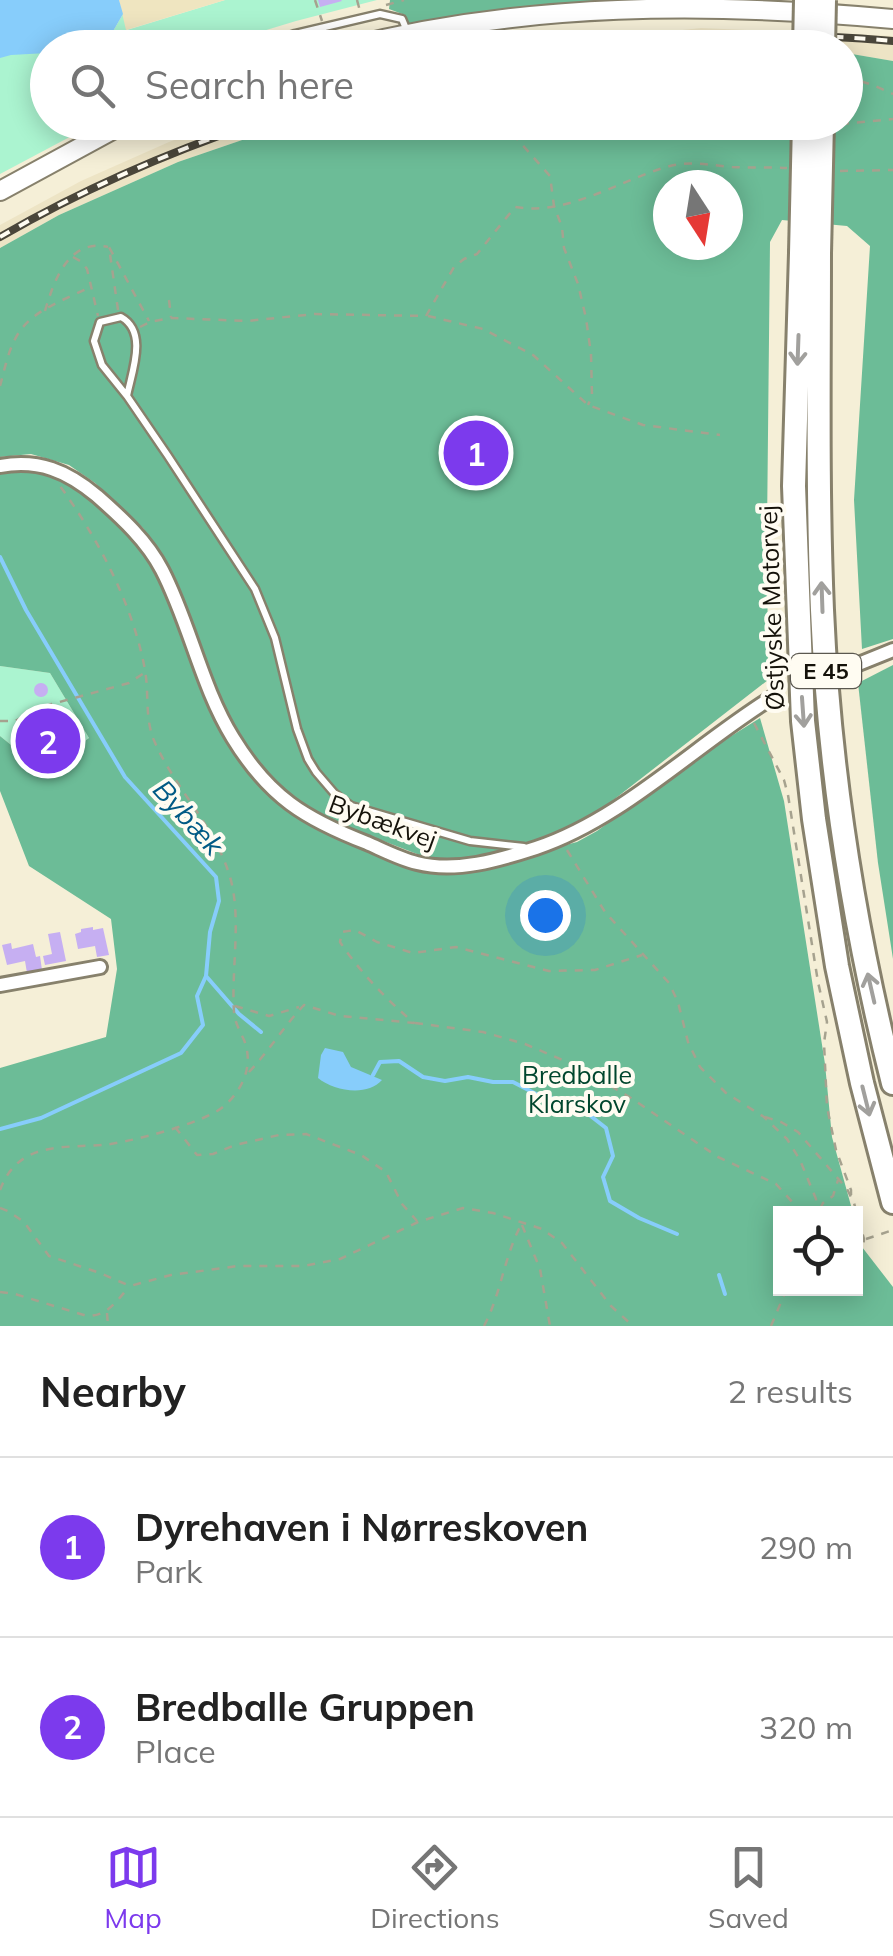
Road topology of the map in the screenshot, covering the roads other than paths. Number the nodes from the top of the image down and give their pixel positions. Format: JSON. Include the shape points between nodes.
{"nodes":[{"id":1,"x":806,"y":0,"type":"edge"},
{"id":2,"x":824,"y":0,"type":"edge"},
{"id":3,"x":893,"y":19,"type":"edge"},
{"id":4,"x":314,"y":30,"type":"edge"},
{"id":5,"x":406,"y":30,"type":"edge"},
{"id":6,"x":421,"y":30,"type":"edge"},
{"id":7,"x":805,"y":30,"type":"edge"},
{"id":8,"x":823,"y":30,"type":"edge"},
{"id":9,"x":93,"y":140,"type":"edge"},
{"id":10,"x":805,"y":140,"type":"edge"},
{"id":11,"x":820,"y":140,"type":"edge"},
{"id":12,"x":0,"y":191,"type":"edge"},
{"id":13,"x":810,"y":253,"type":"junction"},
{"id":14,"x":127,"y":396,"type":"junction"},
{"id":15,"x":0,"y":466,"type":"edge"},
{"id":16,"x":893,"y":650,"type":"edge"},
{"id":17,"x":856,"y":665,"type":"tunnel mouth"},
{"id":18,"x":773,"y":697,"type":"tunnel mouth"},
{"id":19,"x":470,"y":841,"type":"junction"},
{"id":20,"x":535,"y":848,"type":"junction"},
{"id":21,"x":480,"y":863,"type":"junction"},
{"id":22,"x":100,"y":967,"type":"dead end"},
{"id":23,"x":0,"y":985,"type":"edge"},
{"id":24,"x":893,"y":1083,"type":"edge"},
{"id":25,"x":893,"y":1202,"type":"edge"}],
"edges":[{"from":1,"to":7,"type":"highway","bridge":true},
{"from":2,"to":8,"type":"highway","bridge":true},
{"from":3,"to":6,"type":"street","via":[[615,9]]},
{"from":4,"to":5,"type":"lane","via":[[380,14],[402,20]]},
{"from":9,"to":12,"type":"street"},
{"from":10,"to":13,"type":"highway","name":"Østjyske Motorvej","number":"E 45","bridge":true},
{"from":11,"to":13,"type":"highway","name":"Østjyske Motorvej","number":"E 45","bridge":true},
{"from":24,"to":13,"type":"highway","name":"Østjyske Motorvej","number":"E 45","one_way":true,"via":[[864,959],[830,723]]},
{"from":13,"to":25,"type":"highway","name":"Østjyske Motorvej","number":"E 45","one_way":true,"via":[[794,486],[803,722],[837,966]]},
{"from":14,"to":14,"type":"lane","via":[[102,365],[94,340],[100,322],[119,317],[131,322],[137,336]]},
{"from":14,"to":19,"type":"lane","via":[[255,589],[316,772],[352,806]]},
{"from":15,"to":21,"type":"street","name":"Bybækvej","via":[[44,465],[80,482],[145,542],[234,740],[296,810],[416,863]]},
{"from":16,"to":17,"type":"street"},
{"from":18,"to":20,"type":"street","name":"Bybækvej","via":[[593,824]]},
{"from":19,"to":20,"type":"lane"},
{"from":19,"to":21,"type":"lane"},
{"from":20,"to":21,"type":"street","name":"Bybækvej"},
{"from":22,"to":23,"type":"street"}]}
